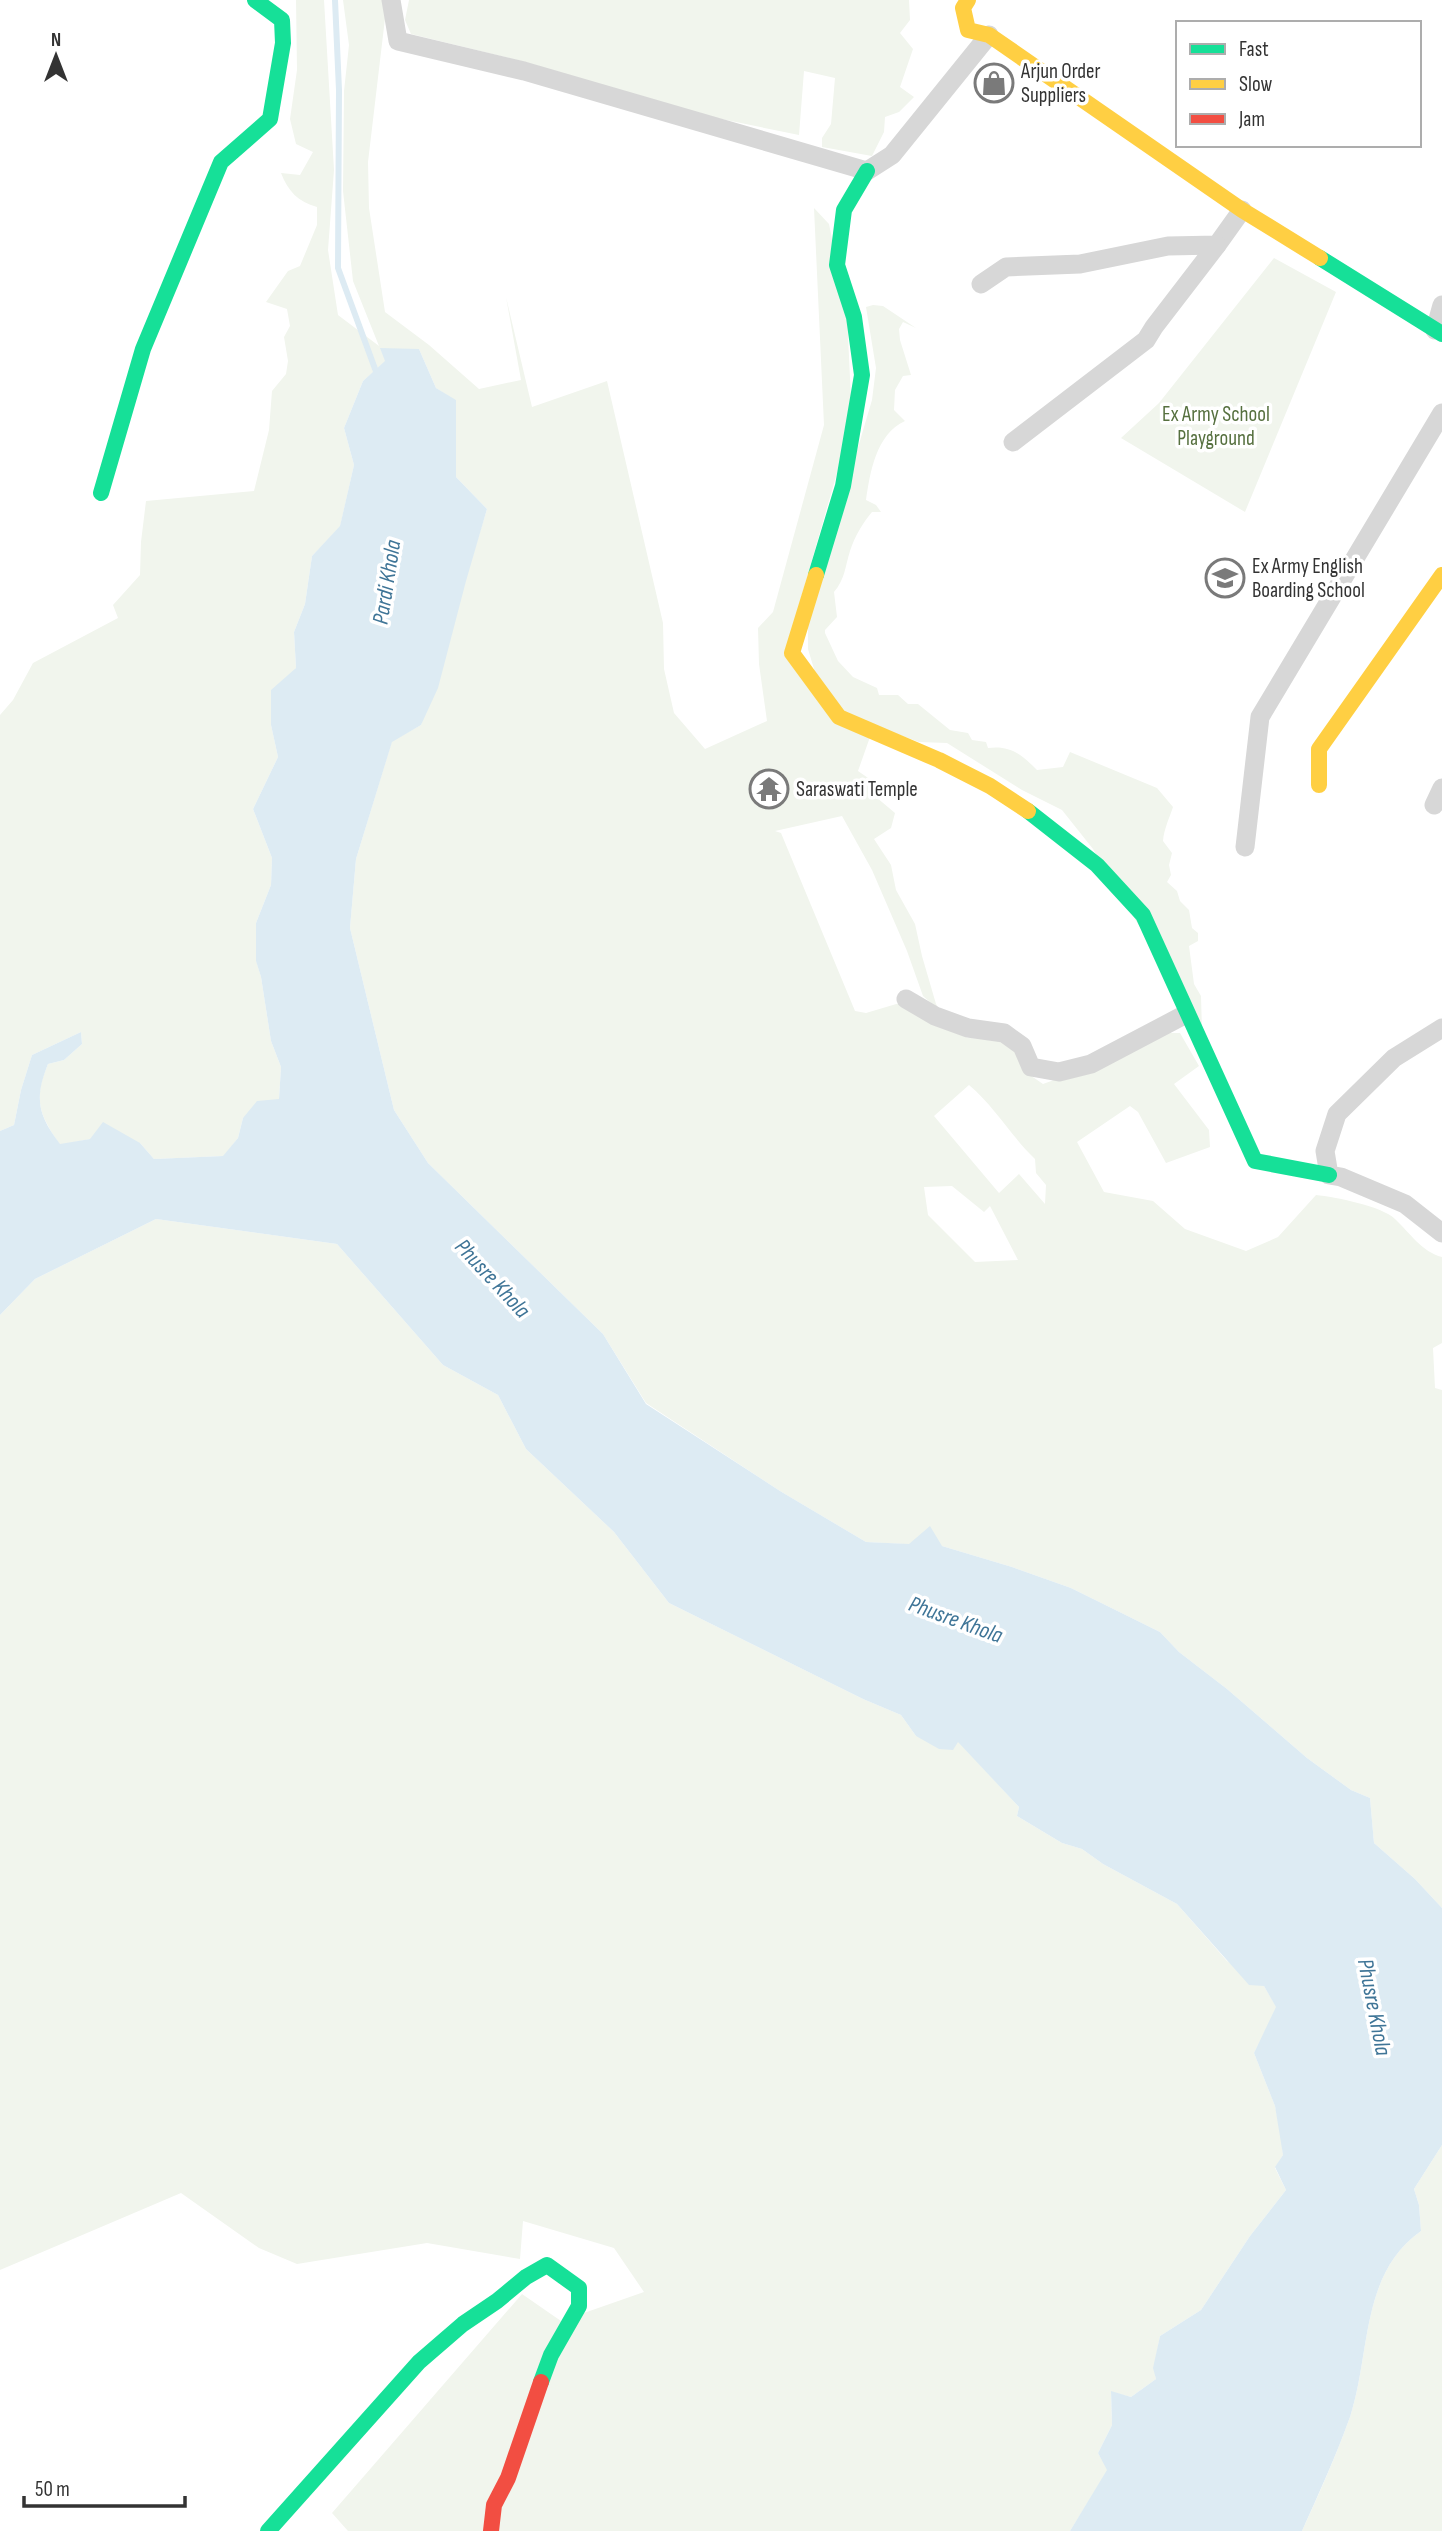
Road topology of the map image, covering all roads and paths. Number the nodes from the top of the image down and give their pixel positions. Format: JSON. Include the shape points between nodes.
{"nodes":[{"id":1,"x":255,"y":0,"type":"edge"},
{"id":2,"x":391,"y":0,"type":"edge"},
{"id":3,"x":968,"y":0,"type":"edge"},
{"id":4,"x":989,"y":35,"type":"junction"},
{"id":5,"x":867,"y":171,"type":"junction"},
{"id":6,"x":1242,"y":210,"type":"junction"},
{"id":7,"x":1217,"y":245,"type":"junction"},
{"id":8,"x":981,"y":284,"type":"dead end"},
{"id":9,"x":1442,"y":305,"type":"edge"},
{"id":10,"x":1439,"y":332,"type":"edge"},
{"id":11,"x":1442,"y":413,"type":"edge"},
{"id":12,"x":1013,"y":442,"type":"dead end"},
{"id":13,"x":101,"y":493,"type":"dead end"},
{"id":14,"x":1442,"y":575,"type":"edge"},
{"id":15,"x":1319,"y":785,"type":"dead end"},
{"id":16,"x":1245,"y":847,"type":"dead end"},
{"id":17,"x":905,"y":999,"type":"dead end"},
{"id":18,"x":1186,"y":1014,"type":"junction"},
{"id":19,"x":1442,"y":1028,"type":"edge"},
{"id":20,"x":1329,"y":1175,"type":"junction"},
{"id":21,"x":1442,"y":1233,"type":"edge"},
{"id":22,"x":268,"y":2531,"type":"edge"},
{"id":23,"x":491,"y":2531,"type":"edge"}],
"edges":[{"from":1,"to":13,"type":"street","via":[[282,20],[283,43],[270,120],[221,162],[143,349]]},
{"from":2,"to":5,"type":"street","via":[[398,41],[524,71]]},
{"from":3,"to":4,"type":"street","via":[[963,8],[968,30]]},
{"from":4,"to":5,"type":"street","via":[[892,155]]},
{"from":4,"to":6,"type":"street"},
{"from":5,"to":18,"type":"street","via":[[844,210],[837,265],[854,317],[862,375],[843,486],[792,653],[839,717],[989,786],[1038,817],[1097,865],[1143,915]]},
{"from":6,"to":7,"type":"street"},
{"from":6,"to":10,"type":"street"},
{"from":7,"to":8,"type":"street","via":[[1168,246],[1080,264],[1006,267]]},
{"from":7,"to":12,"type":"street","via":[[1146,340]]},
{"from":9,"to":10,"type":"street"},
{"from":11,"to":16,"type":"street","via":[[1260,717]]},
{"from":14,"to":15,"type":"street","via":[[1319,749]]},
{"from":17,"to":18,"type":"street","via":[[968,1028],[1004,1033],[1022,1046],[1031,1067],[1059,1072],[1091,1064]]},
{"from":18,"to":20,"type":"street","via":[[1255,1161]]},
{"from":19,"to":20,"type":"street","via":[[1394,1058],[1337,1114],[1325,1151]]},
{"from":20,"to":21,"type":"street","via":[[1405,1203]]},
{"from":22,"to":23,"type":"street","via":[[419,2362],[463,2324],[547,2265],[579,2288],[579,2306],[551,2355],[494,2505]]}]}
